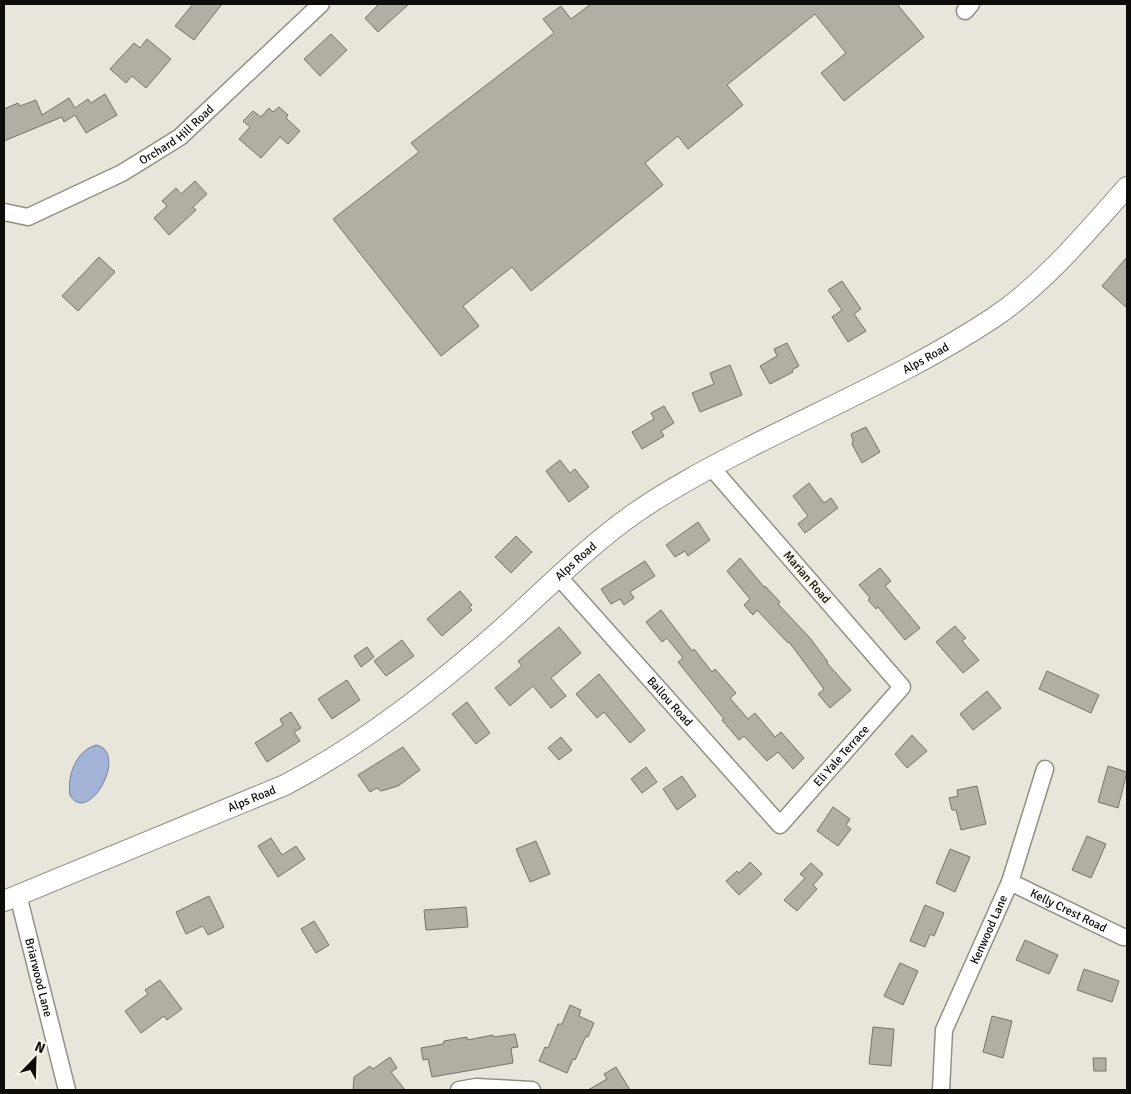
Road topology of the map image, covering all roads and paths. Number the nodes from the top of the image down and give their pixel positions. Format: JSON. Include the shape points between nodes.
{"nodes":[{"id":1,"x":321,"y":4,"type":"edge"},
{"id":2,"x":1127,"y":187,"type":"edge"},
{"id":3,"x":4,"y":212,"type":"edge"},
{"id":4,"x":711,"y":467,"type":"junction"},
{"id":5,"x":558,"y":576,"type":"junction"},
{"id":6,"x":902,"y":687,"type":"joint"},
{"id":7,"x":1045,"y":769,"type":"dead end"},
{"id":8,"x":780,"y":825,"type":"joint"},
{"id":9,"x":1010,"y":882,"type":"junction"},
{"id":10,"x":11,"y":898,"type":"edge"},
{"id":11,"x":1127,"y":937,"type":"edge"},
{"id":12,"x":67,"y":1090,"type":"edge"},
{"id":13,"x":459,"y":1090,"type":"edge"},
{"id":14,"x":532,"y":1090,"type":"edge"},
{"id":15,"x":941,"y":1090,"type":"edge"}],
"edges":[{"from":1,"to":3,"type":"street","name":"Orchard Hill Road","via":[[180,137],[122,174],[28,217]]},
{"from":2,"to":4,"type":"street","name":"Alps Road","via":[[1038,283],[994,317],[898,373]]},
{"from":4,"to":5,"type":"street","name":"Alps Road","via":[[634,514]]},
{"from":4,"to":6,"type":"street","name":"Marian Road"},
{"from":5,"to":8,"type":"street","name":"Ballou Road"},
{"from":5,"to":10,"type":"street","name":"Alps Road","via":[[442,679],[394,717],[322,765],[285,785]]},
{"from":6,"to":8,"type":"street","name":"Eli Yale Terrace"},
{"from":7,"to":9,"type":"street","name":"Kenwood Lane"},
{"from":9,"to":11,"type":"street","name":"Kelly Crest Road"},
{"from":9,"to":15,"type":"street","name":"Kenwood Lane","via":[[944,1030]]},
{"from":10,"to":12,"type":"street","name":"Briarwood Lane"},
{"from":13,"to":14,"type":"street","via":[[476,1087]]}]}
